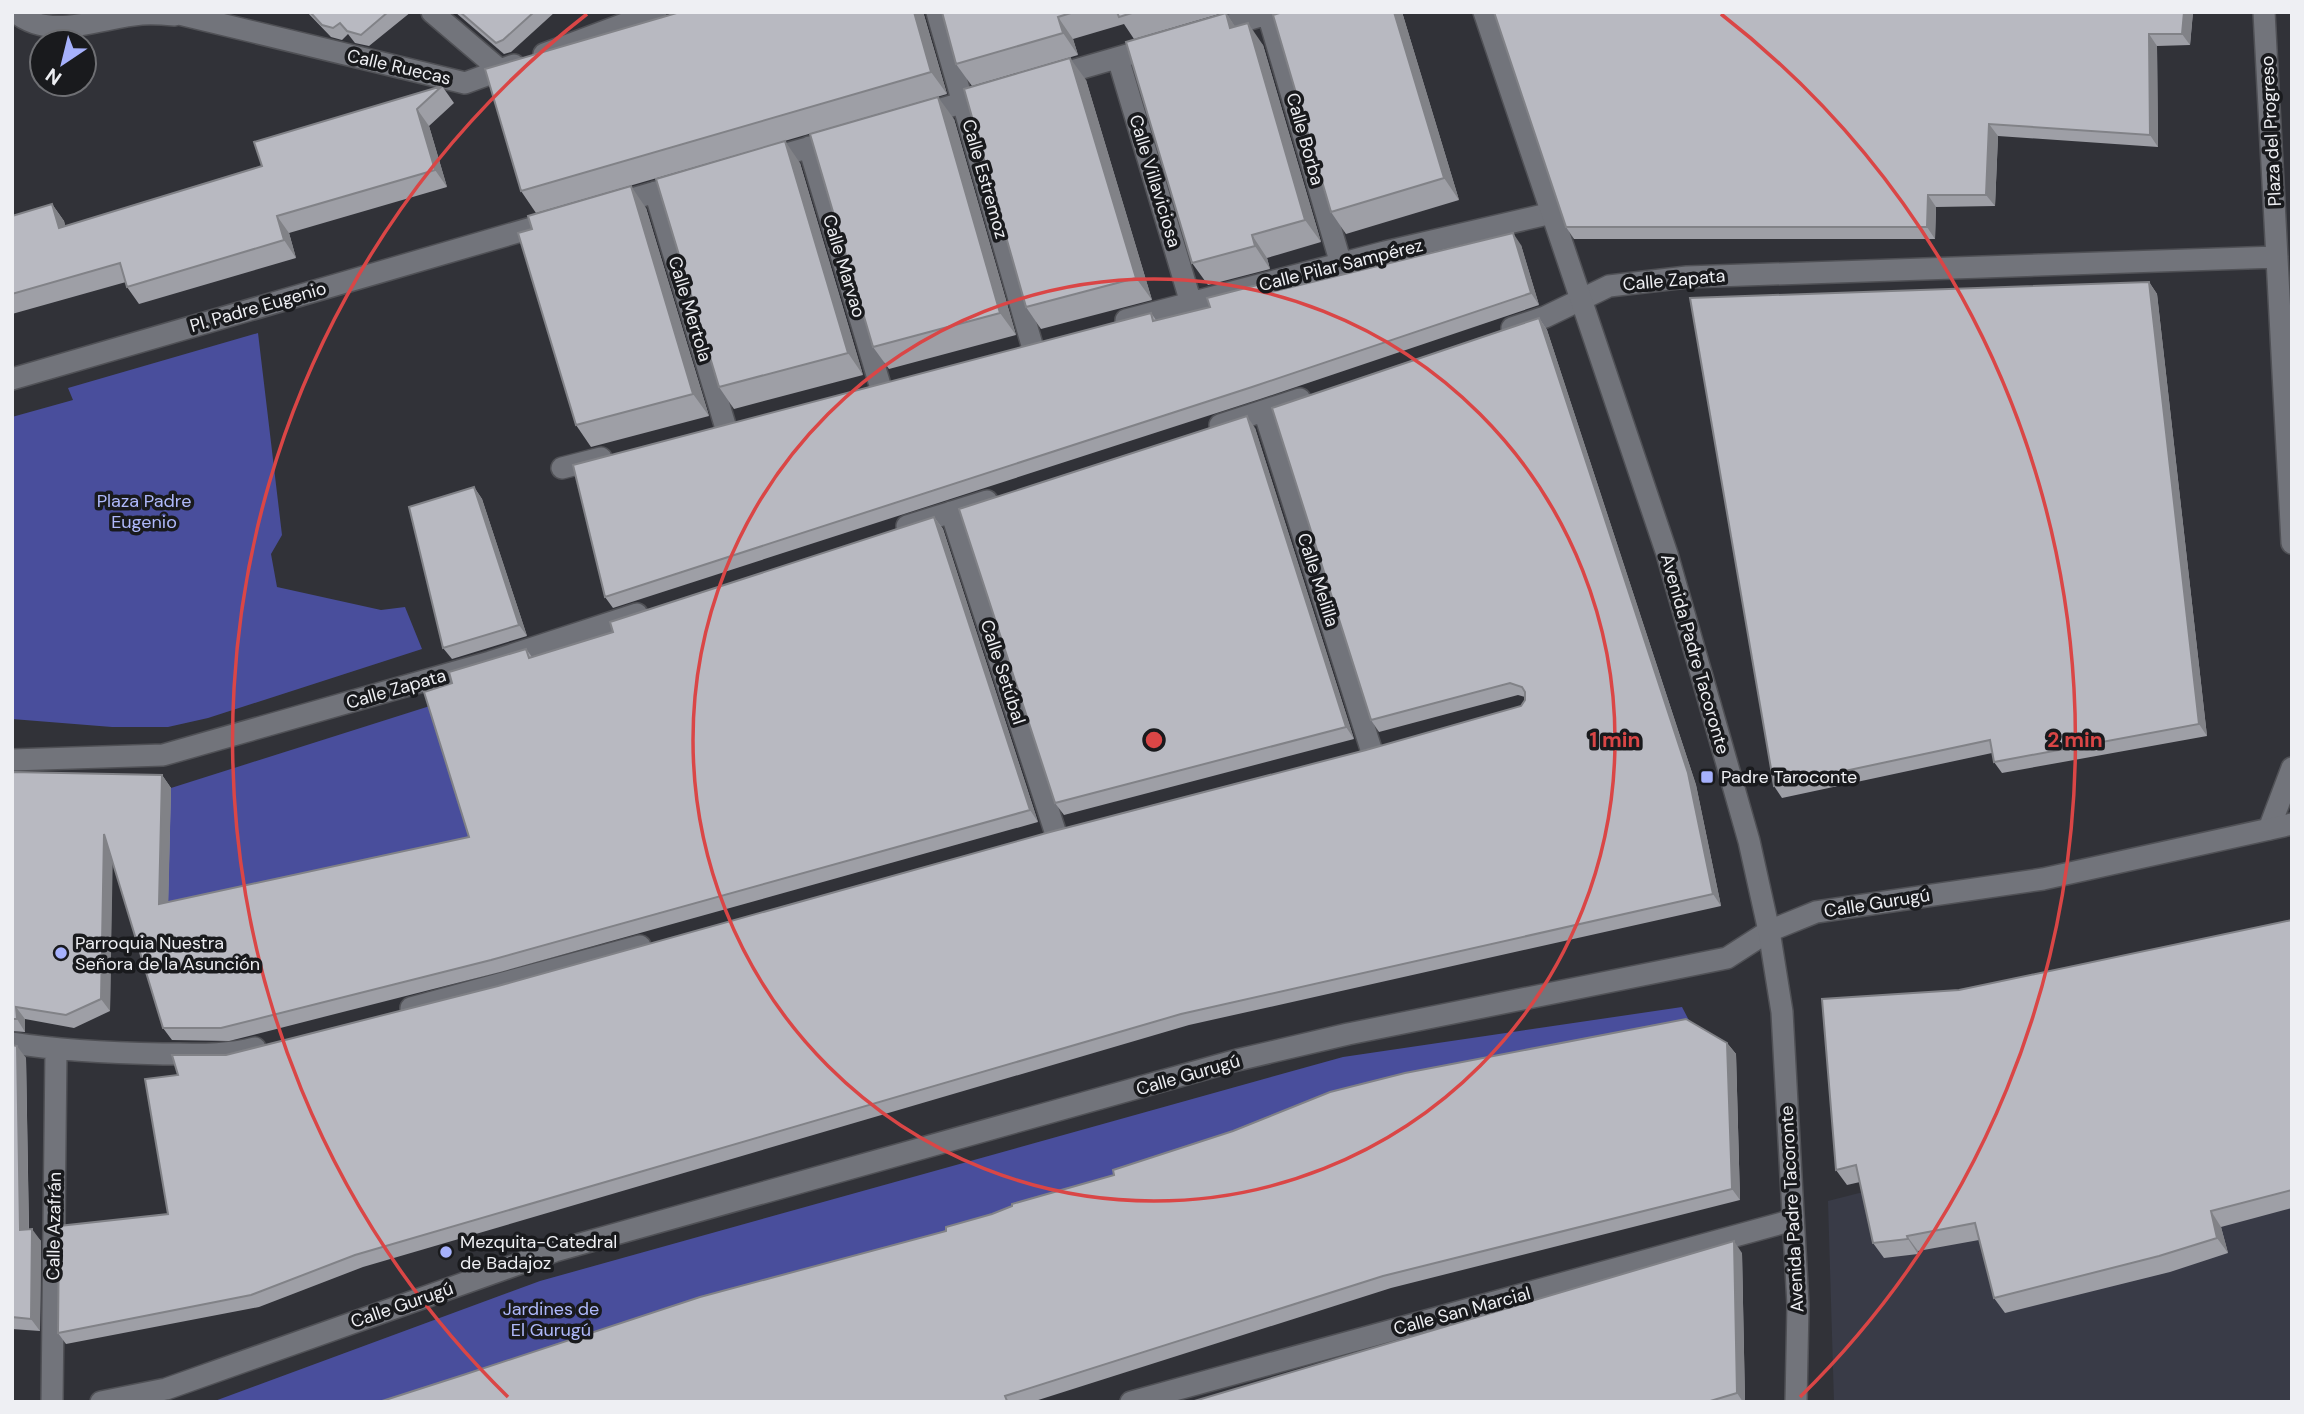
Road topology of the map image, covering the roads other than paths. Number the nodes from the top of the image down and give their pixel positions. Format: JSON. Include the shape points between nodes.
{"nodes":[{"id":1,"x":15,"y":12,"type":"edge"},
{"id":2,"x":432,"y":12,"type":"edge"},
{"id":3,"x":656,"y":12,"type":"edge"},
{"id":4,"x":937,"y":12,"type":"edge"},
{"id":5,"x":1484,"y":12,"type":"edge"},
{"id":6,"x":2264,"y":12,"type":"edge"},
{"id":7,"x":173,"y":13,"type":"edge"},
{"id":8,"x":1271,"y":13,"type":"edge"},
{"id":9,"x":1118,"y":58,"type":"junction"},
{"id":10,"x":500,"y":70,"type":"junction"},
{"id":11,"x":963,"y":103,"type":"junction"},
{"id":12,"x":899,"y":121,"type":"edge"},
{"id":13,"x":860,"y":132,"type":"edge"},
{"id":14,"x":809,"y":147,"type":"junction"},
{"id":15,"x":745,"y":166,"type":"edge"},
{"id":16,"x":706,"y":177,"type":"edge"},
{"id":17,"x":655,"y":192,"type":"junction"},
{"id":18,"x":1552,"y":213,"type":"junction"},
{"id":19,"x":2277,"y":257,"type":"junction"},
{"id":20,"x":1341,"y":264,"type":"junction"},
{"id":21,"x":1581,"y":299,"type":"junction"},
{"id":22,"x":1191,"y":303,"type":"junction"},
{"id":23,"x":1112,"y":324,"type":"edge"},
{"id":24,"x":1494,"y":334,"type":"edge"},
{"id":25,"x":1007,"y":352,"type":"edge"},
{"id":26,"x":905,"y":378,"type":"edge"},
{"id":27,"x":12,"y":379,"type":"edge"},
{"id":28,"x":880,"y":385,"type":"junction"},
{"id":29,"x":854,"y":391,"type":"edge"},
{"id":30,"x":1315,"y":394,"type":"edge"},
{"id":31,"x":1264,"y":411,"type":"junction"},
{"id":32,"x":751,"y":418,"type":"edge"},
{"id":33,"x":725,"y":425,"type":"junction"},
{"id":34,"x":700,"y":432,"type":"edge"},
{"id":35,"x":1199,"y":432,"type":"edge"},
{"id":36,"x":625,"y":452,"type":"edge"},
{"id":37,"x":562,"y":468,"type":"dead end"},
{"id":38,"x":1003,"y":495,"type":"edge"},
{"id":39,"x":951,"y":512,"type":"junction"},
{"id":40,"x":885,"y":533,"type":"edge"},
{"id":41,"x":2292,"y":543,"type":"edge"},
{"id":42,"x":661,"y":606,"type":"edge"},
{"id":43,"x":1396,"y":742,"type":"edge"},
{"id":44,"x":1371,"y":749,"type":"junction"},
{"id":45,"x":1345,"y":756,"type":"edge"},
{"id":46,"x":12,"y":760,"type":"edge"},
{"id":47,"x":2292,"y":768,"type":"edge"},
{"id":48,"x":1081,"y":824,"type":"edge"},
{"id":49,"x":2292,"y":824,"type":"edge"},
{"id":50,"x":2269,"y":829,"type":"junction"},
{"id":51,"x":1769,"y":931,"type":"junction"},
{"id":52,"x":664,"y":940,"type":"edge"},
{"id":53,"x":386,"y":1014,"type":"edge"},
{"id":54,"x":12,"y":1043,"type":"edge"},
{"id":55,"x":270,"y":1044,"type":"edge"},
{"id":56,"x":56,"y":1050,"type":"junction"},
{"id":57,"x":1793,"y":1220,"type":"junction"},
{"id":58,"x":52,"y":1402,"type":"edge"},
{"id":59,"x":101,"y":1402,"type":"edge"},
{"id":60,"x":1131,"y":1402,"type":"edge"},
{"id":61,"x":1796,"y":1402,"type":"edge"}],
"edges":[{"from":1,"to":7,"type":"street","name":"Calle Ruecas","via":[[45,26]]},
{"from":2,"to":10,"type":"street"},
{"from":3,"to":10,"type":"street","name":"Calle Ruecas"},
{"from":4,"to":11,"type":"street","name":"Calle Estremoz"},
{"from":5,"to":18,"type":"street","name":"Avenida Padre Tacoronte"},
{"from":6,"to":19,"type":"street","name":"Plaza del Progreso"},
{"from":7,"to":10,"type":"street","name":"Calle Ruecas","via":[[465,83]]},
{"from":8,"to":9,"type":"street"},
{"from":8,"to":20,"type":"street","name":"Calle Borba"},
{"from":9,"to":11,"type":"street"},
{"from":9,"to":22,"type":"street","name":"Calle Villaviciosa"},
{"from":11,"to":12,"type":"street"},
{"from":11,"to":25,"type":"street","name":"Calle Estremoz","via":[[1039,343]]},
{"from":13,"to":14,"type":"street"},
{"from":14,"to":15,"type":"street"},
{"from":14,"to":28,"type":"street","name":"Calle Marvao"},
{"from":16,"to":17,"type":"street","name":"Pl. Padre Eugenio"},
{"from":17,"to":27,"type":"street","name":"Pl. Padre Eugenio"},
{"from":17,"to":33,"type":"street","name":"Calle Mertola"},
{"from":18,"to":20,"type":"street","name":"Calle Pilar Sampérez"},
{"from":18,"to":21,"type":"street","name":"Avenida Padre Tacoronte"},
{"from":19,"to":21,"type":"street","name":"Calle Zapata","via":[[1687,277],[1609,286]]},
{"from":19,"to":41,"type":"street","name":"Plaza del Progreso"},
{"from":20,"to":22,"type":"street","name":"Calle Pilar Sampérez"},
{"from":21,"to":24,"type":"street","name":"Calle Zapata"},
{"from":21,"to":51,"type":"street","name":"Avenida Padre Tacoronte","via":[[1667,554],[1749,841]]},
{"from":22,"to":23,"type":"street","name":"Calle Pilar Sampérez"},
{"from":26,"to":28,"type":"street"},
{"from":28,"to":29,"type":"street"},
{"from":30,"to":31,"type":"street"},
{"from":31,"to":35,"type":"street"},
{"from":31,"to":44,"type":"street","name":"Calle Melilla"},
{"from":32,"to":33,"type":"street"},
{"from":33,"to":34,"type":"street"},
{"from":36,"to":37,"type":"street"},
{"from":38,"to":39,"type":"street"},
{"from":39,"to":40,"type":"street"},
{"from":39,"to":48,"type":"street","name":"Calle Setúbal","via":[[1048,833]]},
{"from":42,"to":46,"type":"street","name":"Calle Zapata","via":[[490,662],[163,755]]},
{"from":43,"to":44,"type":"street"},
{"from":44,"to":45,"type":"street"},
{"from":47,"to":50,"type":"street"},
{"from":49,"to":50,"type":"street","name":"Calle Gurugú"},
{"from":50,"to":51,"type":"street","name":"Calle Gurugú","via":[[2043,878],[1816,912]]},
{"from":51,"to":57,"type":"street","name":"Avenida Padre Tacoronte","via":[[1782,1012]]},
{"from":51,"to":59,"type":"street","name":"Calle Gurugú","via":[[1727,958],[1237,1060],[555,1251],[166,1390]]},
{"from":52,"to":53,"type":"street"},
{"from":54,"to":56,"type":"street"},
{"from":55,"to":56,"type":"street","via":[[231,1054]]},
{"from":56,"to":58,"type":"street","name":"Calle Azafrán"},
{"from":57,"to":60,"type":"street","name":"Calle San Marcial"},
{"from":57,"to":61,"type":"street","name":"Avenida Padre Tacoronte","via":[[1798,1305]]}]}
